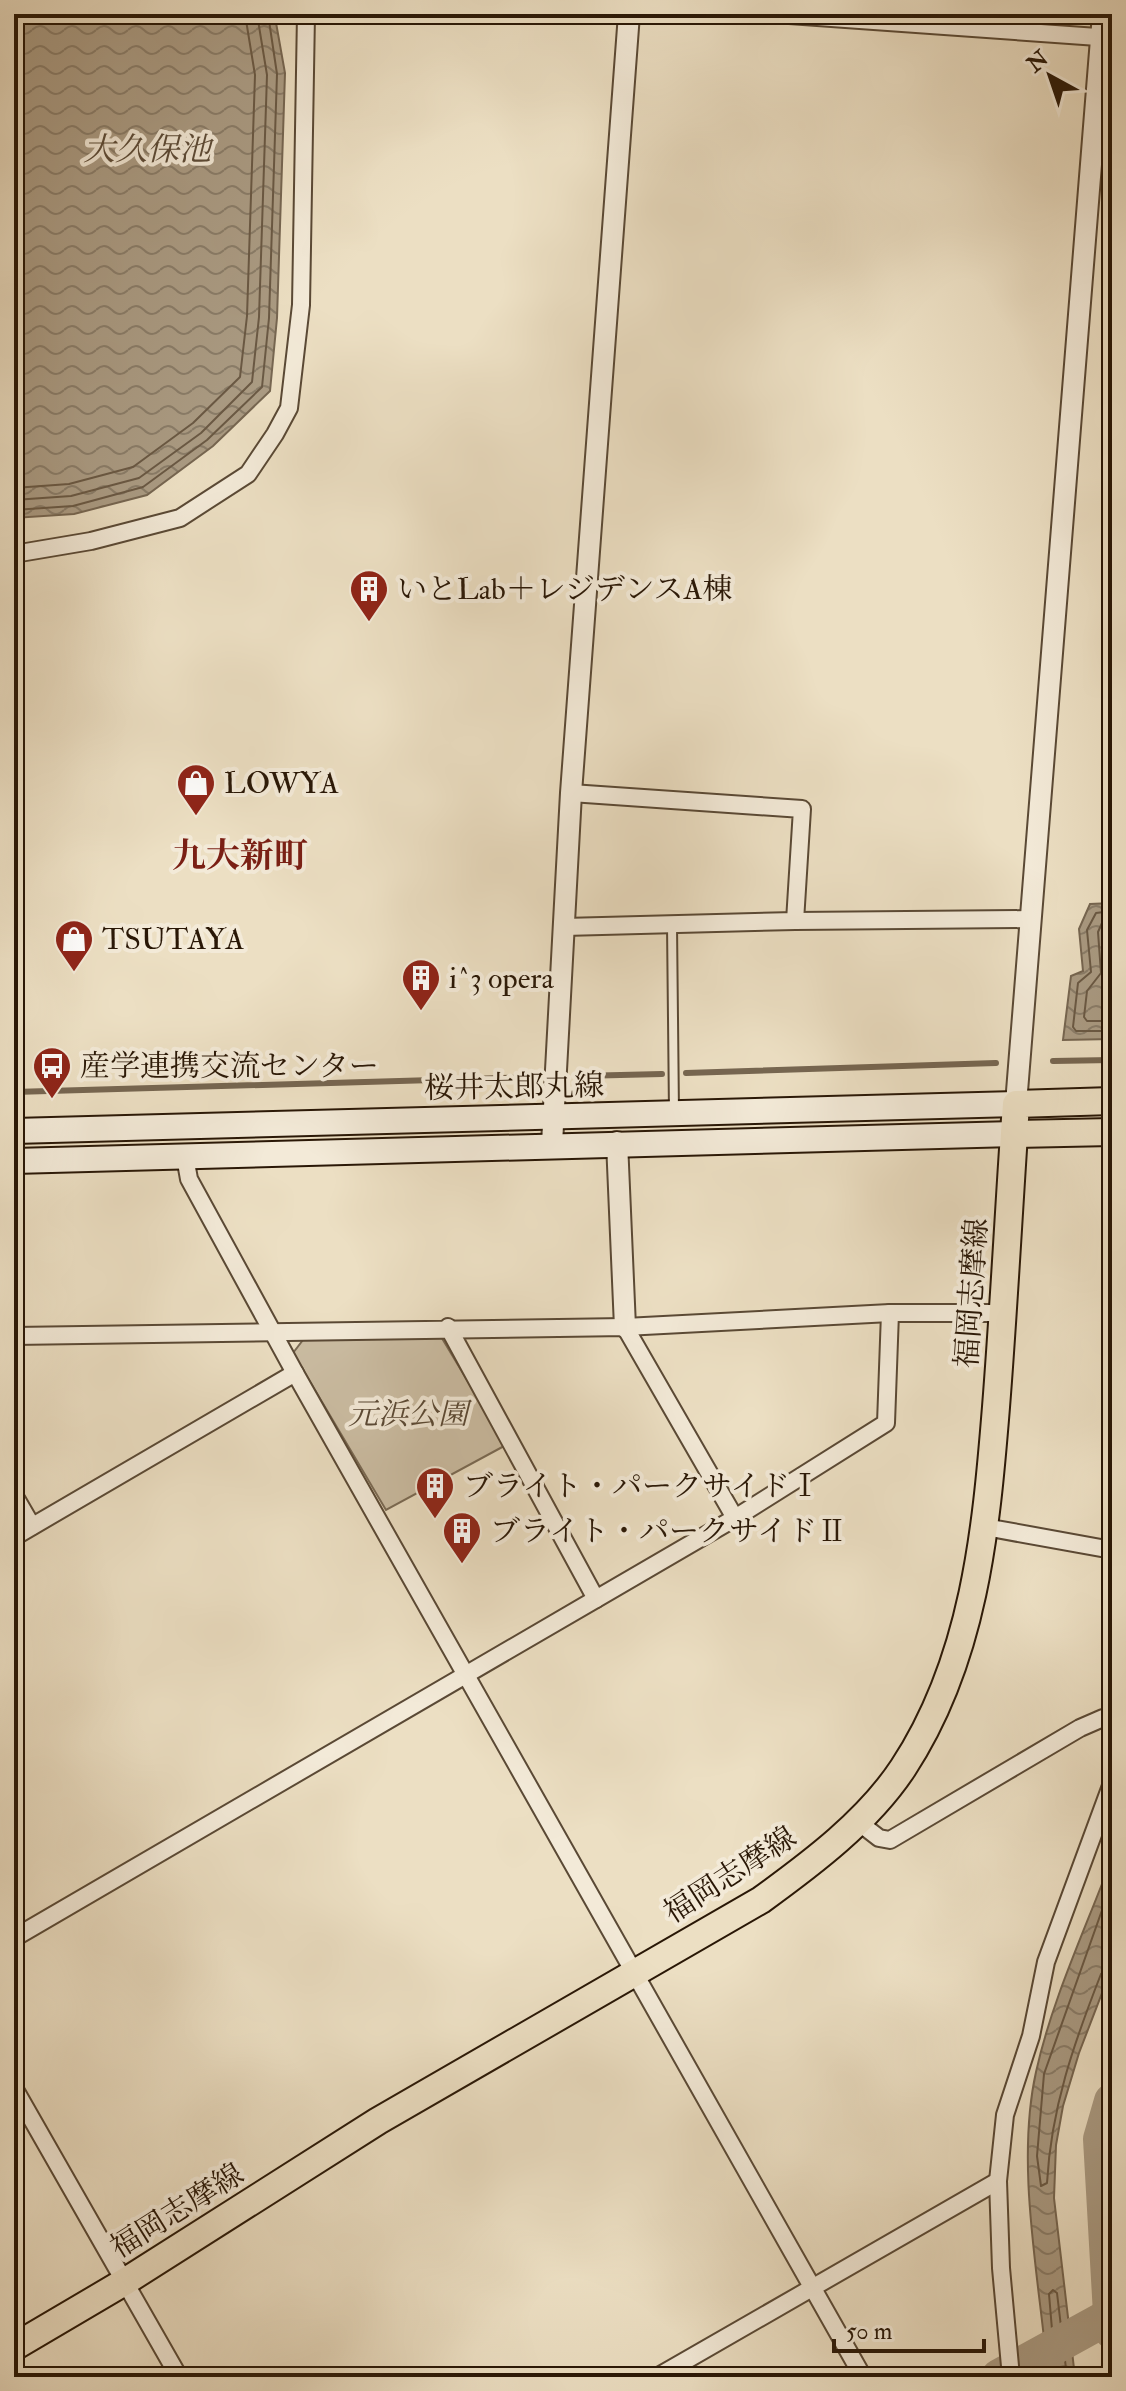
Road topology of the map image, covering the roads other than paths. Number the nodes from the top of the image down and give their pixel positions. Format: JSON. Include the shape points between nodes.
{"nodes":[{"id":1,"x":306,"y":14,"type":"edge"},
{"id":2,"x":629,"y":14,"type":"edge"},
{"id":3,"x":775,"y":14,"type":"edge"},
{"id":4,"x":1103,"y":14,"type":"edge"},
{"id":5,"x":1106,"y":38,"type":"edge"},
{"id":6,"x":14,"y":554,"type":"edge"},
{"id":7,"x":571,"y":793,"type":"junction"},
{"id":8,"x":1032,"y":919,"type":"junction"},
{"id":9,"x":795,"y":921,"type":"junction"},
{"id":10,"x":672,"y":925,"type":"junction"},
{"id":11,"x":564,"y":927,"type":"junction"},
{"id":12,"x":1112,"y":1101,"type":"edge"},
{"id":13,"x":1016,"y":1104,"type":"junction"},
{"id":14,"x":674,"y":1115,"type":"junction"},
{"id":15,"x":553,"y":1118,"type":"junction"},
{"id":16,"x":14,"y":1131,"type":"edge"},
{"id":17,"x":1112,"y":1132,"type":"edge"},
{"id":18,"x":1014,"y":1134,"type":"junction"},
{"id":19,"x":617,"y":1142,"type":"junction"},
{"id":20,"x":552,"y":1144,"type":"junction"},
{"id":21,"x":185,"y":1157,"type":"junction"},
{"id":22,"x":14,"y":1161,"type":"edge"},
{"id":23,"x":890,"y":1313,"type":"junction"},
{"id":24,"x":1004,"y":1313,"type":"junction"},
{"id":25,"x":448,"y":1327,"type":"junction"},
{"id":26,"x":625,"y":1327,"type":"junction"},
{"id":27,"x":272,"y":1330,"type":"junction"},
{"id":28,"x":14,"y":1336,"type":"edge"},
{"id":29,"x":295,"y":1373,"type":"junction"},
{"id":30,"x":14,"y":1495,"type":"edge"},
{"id":31,"x":735,"y":1518,"type":"junction"},
{"id":32,"x":32,"y":1526,"type":"junction"},
{"id":33,"x":985,"y":1527,"type":"junction"},
{"id":34,"x":14,"y":1537,"type":"edge"},
{"id":35,"x":1112,"y":1550,"type":"edge"},
{"id":36,"x":596,"y":1599,"type":"junction"},
{"id":37,"x":469,"y":1675,"type":"junction"},
{"id":38,"x":1112,"y":1720,"type":"edge"},
{"id":39,"x":1112,"y":1783,"type":"edge"},
{"id":40,"x":857,"y":1821,"type":"junction"},
{"id":41,"x":14,"y":1938,"type":"edge"},
{"id":42,"x":636,"y":1972,"type":"junction"},
{"id":43,"x":14,"y":2088,"type":"edge"},
{"id":44,"x":998,"y":2181,"type":"junction"},
{"id":45,"x":126,"y":2281,"type":"junction"},
{"id":46,"x":815,"y":2287,"type":"junction"},
{"id":47,"x":14,"y":2347,"type":"edge"},
{"id":48,"x":179,"y":2377,"type":"edge"},
{"id":49,"x":657,"y":2377,"type":"edge"},
{"id":50,"x":863,"y":2377,"type":"edge"},
{"id":51,"x":1011,"y":2377,"type":"edge"}],
"edges":[{"from":1,"to":6,"type":"street","via":[[301,305],[289,408],[275,434],[248,474],[180,518]]},
{"from":2,"to":7,"type":"street"},
{"from":3,"to":5,"type":"street"},
{"from":4,"to":5,"type":"street"},
{"from":5,"to":8,"type":"street"},
{"from":7,"to":9,"type":"street","via":[[802,809]]},
{"from":7,"to":11,"type":"street"},
{"from":8,"to":9,"type":"street"},
{"from":8,"to":13,"type":"street"},
{"from":9,"to":10,"type":"street"},
{"from":10,"to":11,"type":"street"},
{"from":10,"to":14,"type":"lane"},
{"from":11,"to":15,"type":"street"},
{"from":12,"to":13,"type":"main road"},
{"from":13,"to":14,"type":"main road","name":"桜井太郎丸線"},
{"from":13,"to":18,"type":"main road","name":"福岡志摩線"},
{"from":14,"to":15,"type":"main road","name":"桜井太郎丸線"},
{"from":15,"to":16,"type":"main road","name":"桜井太郎丸線"},
{"from":15,"to":20,"type":"street"},
{"from":17,"to":18,"type":"main road"},
{"from":18,"to":19,"type":"main road","name":"桜井太郎丸線"},
{"from":18,"to":24,"type":"main road","name":"福岡志摩線"},
{"from":19,"to":20,"type":"main road","name":"桜井太郎丸線"},
{"from":19,"to":26,"type":"street"},
{"from":20,"to":21,"type":"main road","name":"桜井太郎丸線"},
{"from":21,"to":22,"type":"main road","name":"桜井太郎丸線"},
{"from":21,"to":27,"type":"street","via":[[189,1179]]},
{"from":23,"to":24,"type":"street"},
{"from":23,"to":26,"type":"street"},
{"from":23,"to":31,"type":"street","via":[[886,1423]]},
{"from":24,"to":33,"type":"main road","name":"福岡志摩線"},
{"from":25,"to":26,"type":"street"},
{"from":25,"to":27,"type":"street"},
{"from":25,"to":36,"type":"street"},
{"from":26,"to":31,"type":"street"},
{"from":27,"to":28,"type":"street"},
{"from":27,"to":29,"type":"street"},
{"from":29,"to":32,"type":"street"},
{"from":29,"to":37,"type":"street"},
{"from":30,"to":32,"type":"street"},
{"from":31,"to":36,"type":"street"},
{"from":32,"to":34,"type":"street"},
{"from":33,"to":35,"type":"street"},
{"from":33,"to":40,"type":"main road","name":"福岡志摩線","via":[[971,1609],[941,1699],[902,1769]]},
{"from":36,"to":37,"type":"street"},
{"from":37,"to":41,"type":"street"},
{"from":37,"to":42,"type":"street"},
{"from":38,"to":40,"type":"street","via":[[1103,1718],[1080,1728],[890,1840]]},
{"from":39,"to":44,"type":"street","via":[[1046,1962],[1031,2036],[1005,2115]]},
{"from":40,"to":42,"type":"main road","name":"福岡志摩線","via":[[761,1900]]},
{"from":42,"to":45,"type":"main road","name":"福岡志摩線","via":[[378,2121]]},
{"from":42,"to":46,"type":"street"},
{"from":43,"to":45,"type":"street"},
{"from":44,"to":46,"type":"street"},
{"from":44,"to":51,"type":"street"},
{"from":45,"to":47,"type":"main road","name":"福岡志摩線"},
{"from":45,"to":48,"type":"street"},
{"from":46,"to":49,"type":"street"},
{"from":46,"to":50,"type":"street"}]}
